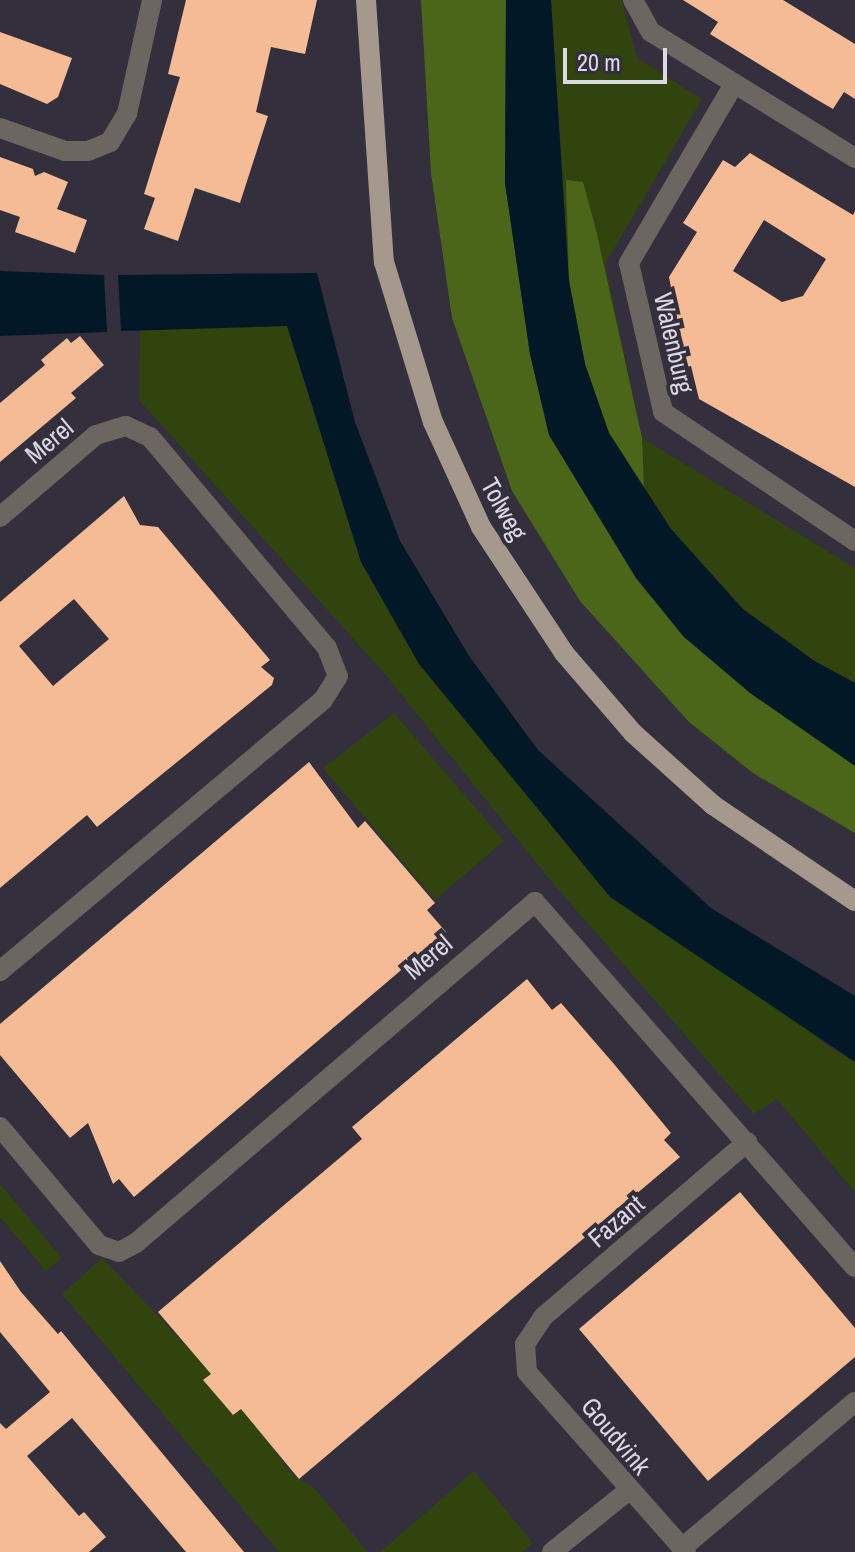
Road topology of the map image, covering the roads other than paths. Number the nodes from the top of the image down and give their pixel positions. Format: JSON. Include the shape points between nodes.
{"nodes":[{"id":1,"x":152,"y":0,"type":"edge"},
{"id":2,"x":366,"y":0,"type":"edge"},
{"id":3,"x":633,"y":0,"type":"edge"},
{"id":4,"x":734,"y":84,"type":"junction"},
{"id":5,"x":0,"y":128,"type":"edge"},
{"id":6,"x":855,"y":158,"type":"edge"},
{"id":7,"x":0,"y":517,"type":"edge"},
{"id":8,"x":855,"y":541,"type":"edge"},
{"id":9,"x":855,"y":901,"type":"edge"},
{"id":10,"x":0,"y":971,"type":"edge"},
{"id":11,"x":0,"y":1127,"type":"edge"},
{"id":12,"x":747,"y":1142,"type":"junction"},
{"id":13,"x":855,"y":1267,"type":"edge"},
{"id":14,"x":525,"y":1344,"type":"joint"},
{"id":15,"x":855,"y":1402,"type":"edge"},
{"id":16,"x":628,"y":1491,"type":"junction"},
{"id":17,"x":684,"y":1550,"type":"edge"},
{"id":18,"x":552,"y":1552,"type":"edge"}],
"edges":[{"from":1,"to":5,"type":"street","via":[[127,114],[110,142],[88,151],[65,151]]},
{"from":2,"to":9,"type":"main road","name":"Tolweg","via":[[384,262],[433,422],[481,527],[564,653],[633,733],[713,805]]},
{"from":3,"to":4,"type":"street","via":[[651,32]]},
{"from":4,"to":6,"type":"street"},
{"from":4,"to":8,"type":"street","name":"Walenburg","via":[[629,263],[663,412]]},
{"from":7,"to":10,"type":"street","name":"Merel","via":[[96,435],[126,426],[150,437],[327,648],[338,676],[323,700]]},
{"from":11,"to":12,"type":"street","name":"Merel","via":[[99,1245],[119,1252],[136,1243],[535,902]]},
{"from":12,"to":13,"type":"street","name":"Merel"},
{"from":12,"to":14,"type":"street","name":"Fazant","via":[[543,1317]]},
{"from":14,"to":16,"type":"street","name":"Goudvink","via":[[527,1372]]},
{"from":15,"to":17,"type":"street"},
{"from":16,"to":17,"type":"street","name":"Goudvink"},
{"from":16,"to":18,"type":"street"}]}
